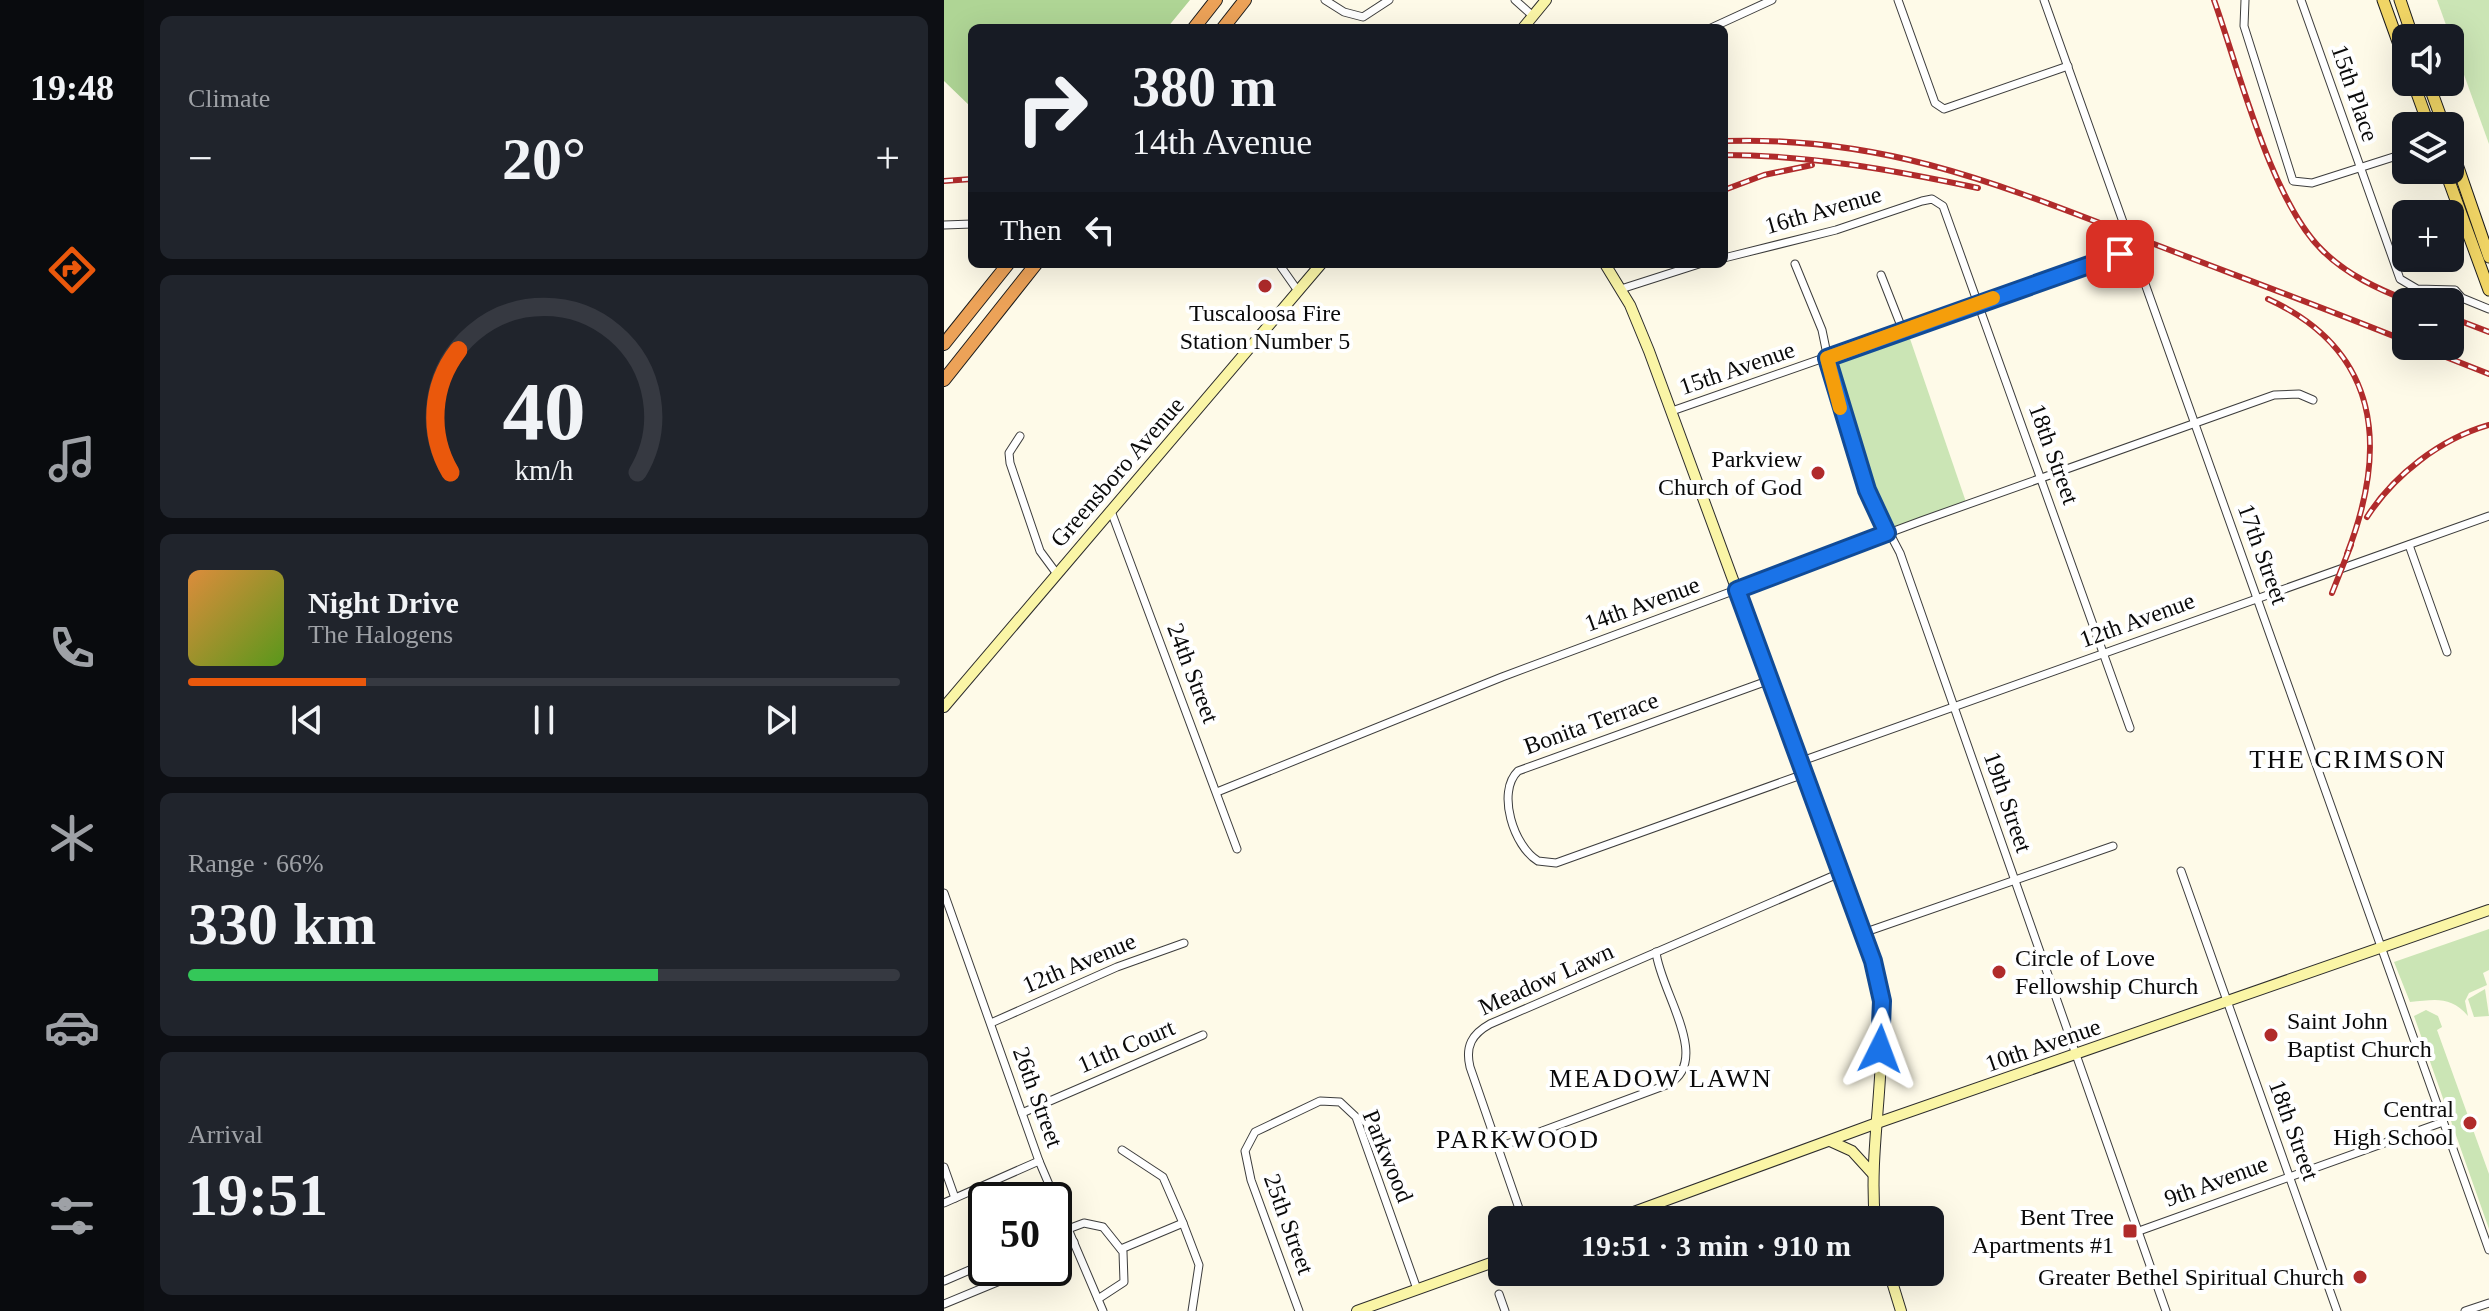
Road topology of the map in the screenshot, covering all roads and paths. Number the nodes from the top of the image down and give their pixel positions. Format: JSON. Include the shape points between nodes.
{"nodes":[{"id":1,"x":1216,"y":0,"type":"edge"},
{"id":2,"x":1245,"y":0,"type":"edge"},
{"id":3,"x":1325,"y":0,"type":"edge"},
{"id":4,"x":1389,"y":0,"type":"edge"},
{"id":5,"x":1515,"y":0,"type":"edge"},
{"id":6,"x":1546,"y":0,"type":"edge"},
{"id":7,"x":1772,"y":0,"type":"edge"},
{"id":8,"x":1898,"y":0,"type":"edge"},
{"id":9,"x":2044,"y":0,"type":"edge"},
{"id":10,"x":2245,"y":0,"type":"edge"},
{"id":11,"x":2301,"y":0,"type":"edge"},
{"id":12,"x":2383,"y":0,"type":"edge"},
{"id":13,"x":2400,"y":0,"type":"edge"},
{"id":14,"x":1533,"y":16,"type":"junction"},
{"id":15,"x":1197,"y":24,"type":"edge"},
{"id":16,"x":1226,"y":24,"type":"edge"},
{"id":17,"x":1526,"y":24,"type":"edge"},
{"id":18,"x":1538,"y":24,"type":"edge"},
{"id":19,"x":1720,"y":24,"type":"edge"},
{"id":20,"x":2408,"y":24,"type":"edge"},
{"id":21,"x":2392,"y":25,"type":"edge"},
{"id":22,"x":2068,"y":66,"type":"junction"},
{"id":23,"x":2392,"y":157,"type":"edge"},
{"id":24,"x":2360,"y":167,"type":"junction"},
{"id":25,"x":2450,"y":184,"type":"edge"},
{"id":26,"x":2464,"y":184,"type":"edge"},
{"id":27,"x":1932,"y":199,"type":"joint"},
{"id":28,"x":968,"y":224,"type":"edge"},
{"id":29,"x":944,"y":225,"type":"edge"},
{"id":30,"x":2133,"y":250,"type":"junction"},
{"id":31,"x":1728,"y":257,"type":"edge"},
{"id":32,"x":2489,"y":257,"type":"edge"},
{"id":33,"x":1795,"y":264,"type":"dead end"},
{"id":34,"x":1005,"y":268,"type":"edge"},
{"id":35,"x":1033,"y":268,"type":"edge"},
{"id":36,"x":1282,"y":268,"type":"edge"},
{"id":37,"x":1318,"y":268,"type":"edge"},
{"id":38,"x":1608,"y":268,"type":"edge"},
{"id":39,"x":1687,"y":268,"type":"edge"},
{"id":40,"x":1881,"y":275,"type":"dead end"},
{"id":41,"x":2488,"y":286,"type":"edge"},
{"id":42,"x":1621,"y":289,"type":"junction"},
{"id":43,"x":1298,"y":291,"type":"junction"},
{"id":44,"x":1978,"y":303,"type":"junction"},
{"id":45,"x":2489,"y":309,"type":"edge"},
{"id":46,"x":1903,"y":331,"type":"junction"},
{"id":47,"x":944,"y":344,"type":"edge"},
{"id":48,"x":1827,"y":358,"type":"junction"},
{"id":49,"x":944,"y":380,"type":"edge"},
{"id":50,"x":2313,"y":400,"type":"dead end"},
{"id":51,"x":1672,"y":411,"type":"junction"},
{"id":52,"x":2195,"y":424,"type":"junction"},
{"id":53,"x":1020,"y":436,"type":"dead end"},
{"id":54,"x":2042,"y":477,"type":"junction"},
{"id":55,"x":1111,"y":511,"type":"junction"},
{"id":56,"x":2489,"y":516,"type":"edge"},
{"id":57,"x":1887,"y":533,"type":"junction"},
{"id":58,"x":2409,"y":545,"type":"junction"},
{"id":59,"x":1057,"y":574,"type":"junction"},
{"id":60,"x":1737,"y":590,"type":"junction"},
{"id":61,"x":2257,"y":598,"type":"junction"},
{"id":62,"x":2447,"y":652,"type":"dead end"},
{"id":63,"x":2104,"y":653,"type":"junction"},
{"id":64,"x":1770,"y":680,"type":"junction"},
{"id":65,"x":944,"y":707,"type":"edge"},
{"id":66,"x":1953,"y":707,"type":"junction"},
{"id":67,"x":2130,"y":728,"type":"dead end"},
{"id":68,"x":1799,"y":762,"type":"junction"},
{"id":69,"x":1804,"y":774,"type":"junction"},
{"id":70,"x":1217,"y":792,"type":"junction"},
{"id":71,"x":2113,"y":846,"type":"dead end"},
{"id":72,"x":1237,"y":849,"type":"dead end"},
{"id":73,"x":2181,"y":871,"type":"dead end"},
{"id":74,"x":1840,"y":873,"type":"junction"},
{"id":75,"x":2015,"y":881,"type":"junction"},
{"id":76,"x":944,"y":893,"type":"edge"},
{"id":77,"x":2489,"y":910,"type":"edge"},
{"id":78,"x":1863,"y":933,"type":"junction"},
{"id":79,"x":1184,"y":943,"type":"dead end"},
{"id":80,"x":2382,"y":948,"type":"junction"},
{"id":81,"x":1656,"y":952,"type":"junction"},
{"id":82,"x":2227,"y":1003,"type":"junction"},
{"id":83,"x":991,"y":1023,"type":"junction"},
{"id":84,"x":1203,"y":1035,"type":"dead end"},
{"id":85,"x":2078,"y":1055,"type":"junction"},
{"id":86,"x":1022,"y":1113,"type":"junction"},
{"id":87,"x":2443,"y":1122,"type":"junction"},
{"id":88,"x":1877,"y":1123,"type":"junction"},
{"id":89,"x":1830,"y":1141,"type":"junction"},
{"id":90,"x":1499,"y":1147,"type":"junction"},
{"id":91,"x":1122,"y":1150,"type":"dead end"},
{"id":92,"x":1245,"y":1151,"type":"joint"},
{"id":93,"x":1039,"y":1161,"type":"junction"},
{"id":94,"x":944,"y":1167,"type":"edge"},
{"id":95,"x":1872,"y":1173,"type":"junction"},
{"id":96,"x":2289,"y":1176,"type":"junction"},
{"id":97,"x":1048,"y":1182,"type":"edge"},
{"id":98,"x":955,"y":1198,"type":"junction"},
{"id":99,"x":944,"y":1203,"type":"edge"},
{"id":100,"x":1518,"y":1206,"type":"edge"},
{"id":101,"x":1651,"y":1206,"type":"edge"},
{"id":102,"x":1874,"y":1206,"type":"edge"},
{"id":103,"x":1183,"y":1223,"type":"junction"},
{"id":104,"x":1072,"y":1228,"type":"edge"},
{"id":105,"x":2139,"y":1231,"type":"junction"},
{"id":106,"x":1072,"y":1238,"type":"edge"},
{"id":107,"x":1074,"y":1242,"type":"joint"},
{"id":108,"x":1121,"y":1249,"type":"junction"},
{"id":109,"x":2489,"y":1250,"type":"edge"},
{"id":110,"x":1488,"y":1264,"type":"edge"},
{"id":111,"x":968,"y":1271,"type":"edge"},
{"id":112,"x":944,"y":1281,"type":"edge"},
{"id":113,"x":988,"y":1286,"type":"edge"},
{"id":114,"x":1893,"y":1286,"type":"edge"},
{"id":115,"x":1417,"y":1289,"type":"junction"},
{"id":116,"x":1499,"y":1294,"type":"dead end"},
{"id":117,"x":1098,"y":1299,"type":"junction"},
{"id":118,"x":2489,"y":1303,"type":"edge"},
{"id":119,"x":944,"y":1304,"type":"edge"},
{"id":120,"x":1103,"y":1311,"type":"edge"},
{"id":121,"x":1192,"y":1311,"type":"edge"},
{"id":122,"x":1299,"y":1311,"type":"edge"},
{"id":123,"x":1357,"y":1311,"type":"edge"},
{"id":124,"x":1505,"y":1311,"type":"edge"},
{"id":125,"x":1901,"y":1311,"type":"edge"},
{"id":126,"x":2166,"y":1311,"type":"edge"},
{"id":127,"x":2337,"y":1311,"type":"edge"},
{"id":128,"x":2465,"y":1311,"type":"edge"}],
"edges":[{"from":1,"to":15,"type":"highway"},
{"from":2,"to":16,"type":"highway"},
{"from":3,"to":4,"type":"street","via":[[1363,17]]},
{"from":5,"to":14,"type":"street"},
{"from":6,"to":14,"type":"main road"},
{"from":7,"to":19,"type":"street"},
{"from":8,"to":22,"type":"street","via":[[1935,103],[1944,109]]},
{"from":9,"to":22,"type":"street","name":"17th Street"},
{"from":10,"to":24,"type":"street","via":[[2244,26],[2293,181],[2312,183]]},
{"from":11,"to":24,"type":"street","name":"15th Place"},
{"from":12,"to":21,"type":"main road"},
{"from":13,"to":20,"type":"main road"},
{"from":14,"to":17,"type":"main road"},
{"from":14,"to":18,"type":"main road"},
{"from":22,"to":30,"type":"street","name":"17th Street"},
{"from":23,"to":24,"type":"street"},
{"from":24,"to":45,"type":"street","name":"15th Place","via":[[2400,279],[2417,289],[2455,290]]},
{"from":25,"to":41,"type":"main road"},
{"from":26,"to":32,"type":"main road"},
{"from":27,"to":31,"type":"street","name":"16th Avenue"},
{"from":27,"to":44,"type":"street","name":"18th Street","via":[[1943,206]]},
{"from":28,"to":29,"type":"street"},
{"from":30,"to":44,"type":"street","name":"15th Avenue"},
{"from":30,"to":52,"type":"street","name":"17th Street"},
{"from":33,"to":48,"type":"street","name":"19th Street","via":[[1822,330]]},
{"from":34,"to":47,"type":"highway"},
{"from":35,"to":49,"type":"highway"},
{"from":36,"to":43,"type":"street"},
{"from":37,"to":43,"type":"main road","name":"Greensboro Avenue"},
{"from":38,"to":42,"type":"main road"},
{"from":39,"to":42,"type":"street"},
{"from":40,"to":46,"type":"street"},
{"from":42,"to":51,"type":"main road"},
{"from":43,"to":55,"type":"main road","name":"Greensboro Avenue"},
{"from":44,"to":46,"type":"street","name":"15th Avenue"},
{"from":44,"to":54,"type":"street","name":"18th Street"},
{"from":46,"to":48,"type":"street","name":"15th Avenue"},
{"from":48,"to":51,"type":"street","name":"15th Avenue"},
{"from":48,"to":57,"type":"street","name":"19th Street","via":[[1863,478]]},
{"from":50,"to":52,"type":"street","name":"14th Avenue","via":[[2299,394],[2274,395]]},
{"from":51,"to":60,"type":"main road"},
{"from":52,"to":54,"type":"street","name":"14th Avenue"},
{"from":52,"to":61,"type":"street","name":"17th Street"},
{"from":53,"to":59,"type":"street","via":[[1009,453],[1010,463],[1040,551]]},
{"from":54,"to":57,"type":"street","name":"14th Avenue"},
{"from":54,"to":63,"type":"street","name":"18th Street"},
{"from":55,"to":59,"type":"main road","name":"Greensboro Avenue"},
{"from":55,"to":70,"type":"street","name":"24th Street"},
{"from":56,"to":58,"type":"street","name":"12th Avenue"},
{"from":57,"to":60,"type":"street","name":"14th Avenue"},
{"from":57,"to":66,"type":"street","name":"19th Street","via":[[1900,553]]},
{"from":58,"to":61,"type":"street","name":"12th Avenue"},
{"from":58,"to":62,"type":"street"},
{"from":59,"to":65,"type":"main road","name":"Greensboro Avenue"},
{"from":60,"to":64,"type":"main road"},
{"from":60,"to":70,"type":"street","name":"14th Avenue"},
{"from":61,"to":63,"type":"street","name":"12th Avenue"},
{"from":61,"to":80,"type":"street","name":"17th Street"},
{"from":63,"to":66,"type":"street","name":"12th Avenue"},
{"from":63,"to":67,"type":"street","name":"18th Street"},
{"from":64,"to":68,"type":"main road"},
{"from":64,"to":69,"type":"street","name":"Bonita Terrace","via":[[1518,771],[1506,793],[1519,836],[1533,858],[1556,863]]},
{"from":66,"to":68,"type":"street","name":"12th Avenue"},
{"from":66,"to":75,"type":"street","name":"19th Street"},
{"from":68,"to":69,"type":"main road"},
{"from":69,"to":74,"type":"main road"},
{"from":70,"to":72,"type":"street","name":"24th Street"},
{"from":71,"to":75,"type":"street"},
{"from":73,"to":82,"type":"street","name":"18th Street"},
{"from":74,"to":78,"type":"main road"},
{"from":74,"to":81,"type":"street","name":"Meadow Lawn"},
{"from":75,"to":78,"type":"street"},
{"from":75,"to":85,"type":"street","name":"19th Street"},
{"from":76,"to":83,"type":"street","name":"26th Street"},
{"from":77,"to":80,"type":"main road","name":"10th Avenue"},
{"from":78,"to":88,"type":"main road","via":[[1882,1001]]},
{"from":79,"to":83,"type":"street","name":"12th Avenue"},
{"from":80,"to":82,"type":"main road","name":"10th Avenue"},
{"from":80,"to":87,"type":"street","name":"17th Street"},
{"from":81,"to":90,"type":"street","name":"Meadow Lawn","via":[[1473,1036],[1468,1057]]},
{"from":81,"to":90,"type":"street","via":[[1688,1050],[1685,1071],[1669,1084]]},
{"from":82,"to":85,"type":"main road","name":"10th Avenue"},
{"from":82,"to":96,"type":"street","name":"18th Street"},
{"from":83,"to":86,"type":"street","name":"26th Street"},
{"from":84,"to":86,"type":"street","name":"11th Court"},
{"from":85,"to":88,"type":"main road","name":"10th Avenue"},
{"from":85,"to":105,"type":"street","name":"19th Street"},
{"from":86,"to":93,"type":"street","name":"26th Street"},
{"from":87,"to":96,"type":"street","name":"9th Avenue"},
{"from":87,"to":109,"type":"street","name":"17th Street"},
{"from":88,"to":89,"type":"main road","name":"10th Avenue"},
{"from":88,"to":95,"type":"main road"},
{"from":89,"to":95,"type":"main road","via":[[1852,1151]]},
{"from":89,"to":101,"type":"main road","name":"10th Avenue"},
{"from":90,"to":100,"type":"street","name":"Meadow Lawn"},
{"from":91,"to":103,"type":"street","via":[[1163,1177]]},
{"from":92,"to":115,"type":"street","name":"Parkwood","via":[[1255,1132],[1320,1101],[1349,1109],[1360,1126]]},
{"from":92,"to":122,"type":"street","name":"25th Street"},
{"from":93,"to":97,"type":"street","name":"26th Street"},
{"from":93,"to":98,"type":"street"},
{"from":94,"to":98,"type":"street"},
{"from":95,"to":102,"type":"main road"},
{"from":96,"to":105,"type":"street","name":"9th Avenue"},
{"from":96,"to":127,"type":"street","name":"18th Street"},
{"from":98,"to":99,"type":"street"},
{"from":103,"to":108,"type":"street"},
{"from":103,"to":121,"type":"street","via":[[1199,1265]]},
{"from":104,"to":108,"type":"street","via":[[1084,1223],[1103,1227]]},
{"from":105,"to":126,"type":"street","name":"19th Street"},
{"from":106,"to":107,"type":"street","name":"26th Street"},
{"from":107,"to":117,"type":"street","name":"26th Street"},
{"from":108,"to":117,"type":"street","via":[[1124,1282]]},
{"from":110,"to":115,"type":"main road"},
{"from":111,"to":112,"type":"street"},
{"from":113,"to":119,"type":"street"},
{"from":114,"to":125,"type":"main road"},
{"from":115,"to":123,"type":"main road"},
{"from":116,"to":124,"type":"street"},
{"from":117,"to":120,"type":"street","name":"26th Street"},
{"from":118,"to":128,"type":"street"}]}
